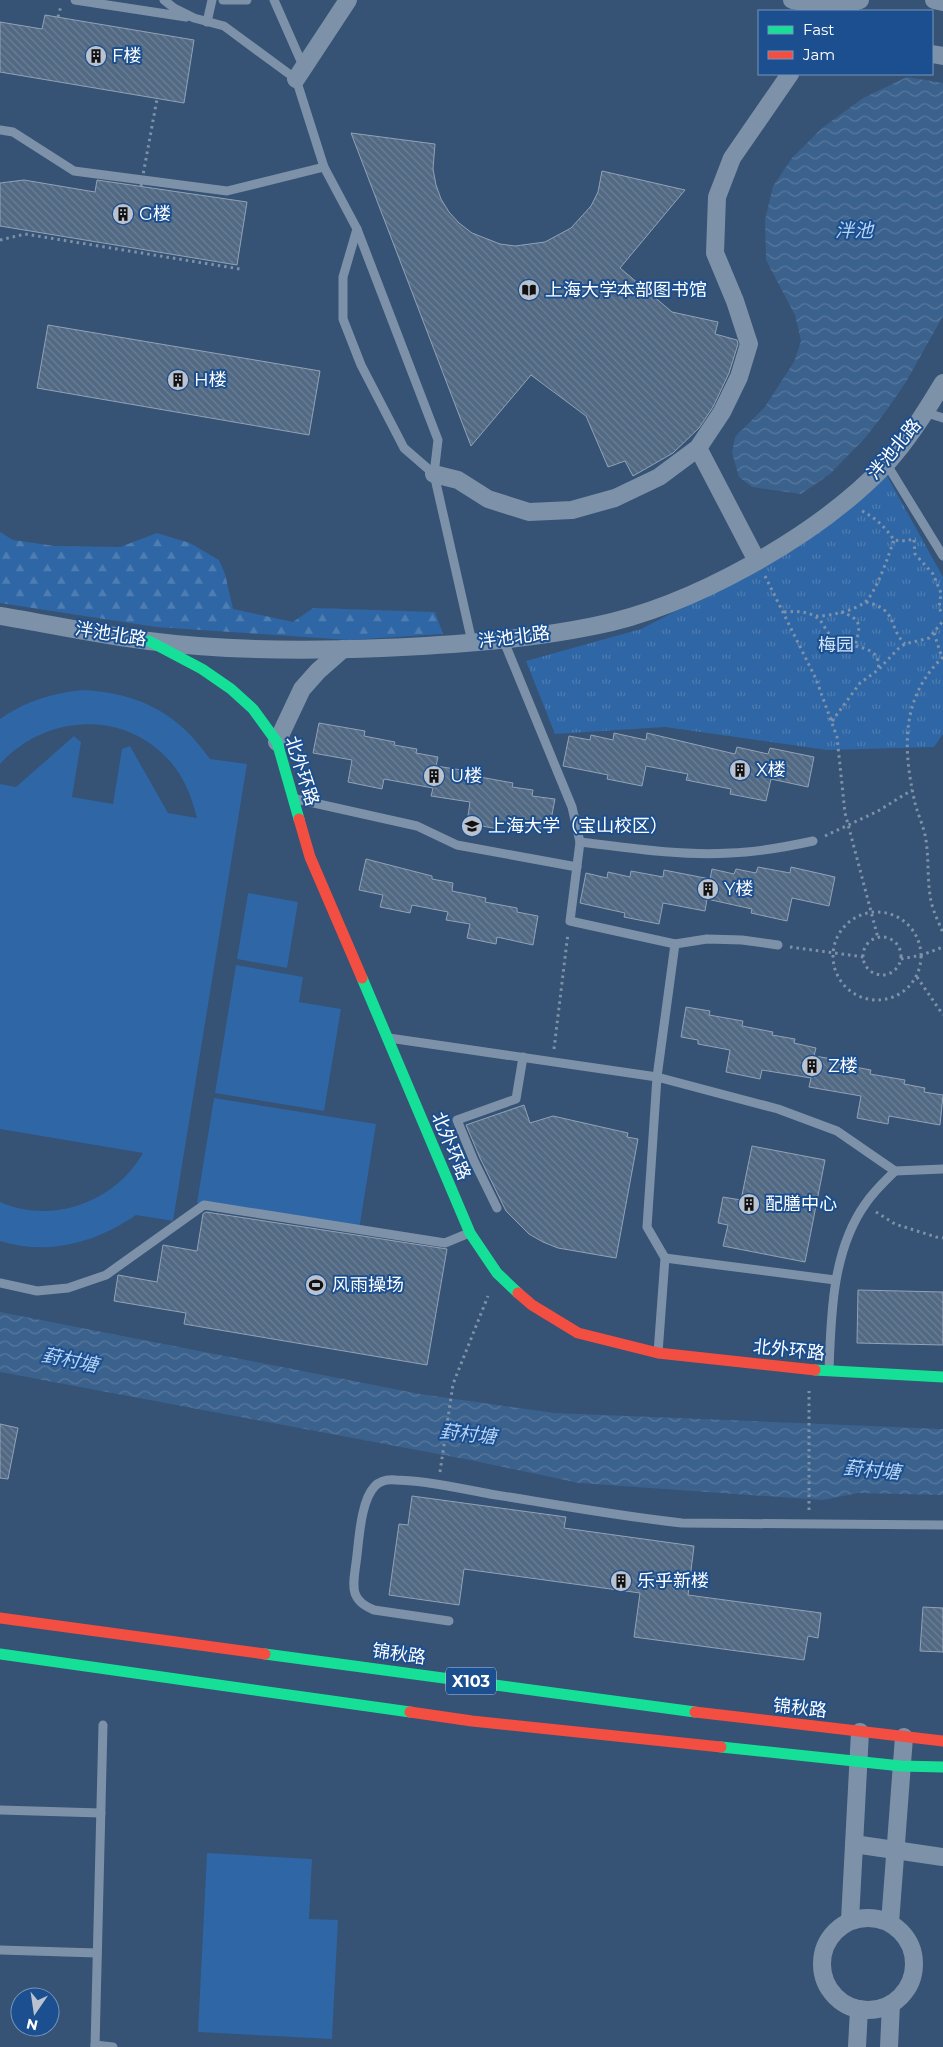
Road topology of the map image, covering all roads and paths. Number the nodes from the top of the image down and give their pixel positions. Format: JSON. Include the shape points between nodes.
{"nodes":[{"id":1,"x":62,"y":0,"type":"edge"},
{"id":2,"x":75,"y":0,"type":"edge"},
{"id":3,"x":164,"y":0,"type":"edge"},
{"id":4,"x":212,"y":0,"type":"edge"},
{"id":5,"x":223,"y":0,"type":"edge"},
{"id":6,"x":245,"y":0,"type":"edge"},
{"id":7,"x":274,"y":0,"type":"edge"},
{"id":8,"x":348,"y":0,"type":"edge"},
{"id":9,"x":792,"y":0,"type":"edge"},
{"id":10,"x":860,"y":0,"type":"edge"},
{"id":11,"x":934,"y":0,"type":"edge"},
{"id":12,"x":943,"y":2,"type":"edge"},
{"id":13,"x":836,"y":10,"type":"edge"},
{"id":14,"x":58,"y":17,"type":"dead end"},
{"id":15,"x":194,"y":18,"type":"junction"},
{"id":16,"x":207,"y":22,"type":"junction"},
{"id":17,"x":300,"y":74,"type":"junction"},
{"id":18,"x":789,"y":75,"type":"edge"},
{"id":19,"x":157,"y":99,"type":"dead end"},
{"id":20,"x":0,"y":130,"type":"edge"},
{"id":21,"x":324,"y":167,"type":"junction"},
{"id":22,"x":141,"y":186,"type":"dead end"},
{"id":23,"x":357,"y":229,"type":"junction"},
{"id":24,"x":0,"y":240,"type":"edge"},
{"id":25,"x":240,"y":269,"type":"dead end"},
{"id":26,"x":943,"y":383,"type":"edge"},
{"id":27,"x":924,"y":412,"type":"junction"},
{"id":28,"x":943,"y":418,"type":"edge"},
{"id":29,"x":698,"y":448,"type":"junction"},
{"id":30,"x":886,"y":464,"type":"junction"},
{"id":31,"x":434,"y":474,"type":"junction"},
{"id":32,"x":844,"y":502,"type":"junction"},
{"id":33,"x":928,"y":531,"type":"junction"},
{"id":34,"x":894,"y":540,"type":"junction"},
{"id":35,"x":914,"y":540,"type":"junction"},
{"id":36,"x":943,"y":556,"type":"edge"},
{"id":37,"x":757,"y":561,"type":"junction"},
{"id":38,"x":866,"y":602,"type":"junction"},
{"id":39,"x":784,"y":612,"type":"junction"},
{"id":40,"x":841,"y":612,"type":"junction"},
{"id":41,"x":0,"y":616,"type":"edge"},
{"id":42,"x":816,"y":616,"type":"junction"},
{"id":43,"x":943,"y":616,"type":"edge"},
{"id":44,"x":943,"y":621,"type":"edge"},
{"id":45,"x":934,"y":633,"type":"junction"},
{"id":46,"x":503,"y":639,"type":"junction"},
{"id":47,"x":149,"y":641,"type":"junction"},
{"id":48,"x":472,"y":642,"type":"junction"},
{"id":49,"x":905,"y":644,"type":"junction"},
{"id":50,"x":855,"y":645,"type":"junction"},
{"id":51,"x":343,"y":649,"type":"junction"},
{"id":52,"x":943,"y":658,"type":"edge"},
{"id":53,"x":878,"y":670,"type":"junction"},
{"id":54,"x":832,"y":721,"type":"junction"},
{"id":55,"x":277,"y":742,"type":"junction"},
{"id":56,"x":912,"y":790,"type":"junction"},
{"id":57,"x":293,"y":799,"type":"junction"},
{"id":58,"x":848,"y":825,"type":"junction"},
{"id":59,"x":813,"y":841,"type":"joint"},
{"id":60,"x":580,"y":842,"type":"junction"},
{"id":61,"x":576,"y":867,"type":"junction"},
{"id":62,"x":871,"y":913,"type":"junction"},
{"id":63,"x":570,"y":921,"type":"junction"},
{"id":64,"x":943,"y":933,"type":"edge"},
{"id":65,"x":878,"y":938,"type":"junction"},
{"id":66,"x":675,"y":944,"type":"junction"},
{"id":67,"x":778,"y":945,"type":"joint"},
{"id":68,"x":943,"y":947,"type":"edge"},
{"id":69,"x":833,"y":953,"type":"junction"},
{"id":70,"x":922,"y":955,"type":"junction"},
{"id":71,"x":864,"y":957,"type":"junction"},
{"id":72,"x":901,"y":958,"type":"junction"},
{"id":73,"x":917,"y":977,"type":"junction"},
{"id":74,"x":943,"y":1015,"type":"edge"},
{"id":75,"x":386,"y":1037,"type":"junction"},
{"id":76,"x":523,"y":1058,"type":"junction"},
{"id":77,"x":553,"y":1062,"type":"junction"},
{"id":78,"x":658,"y":1077,"type":"junction"},
{"id":79,"x":943,"y":1169,"type":"edge"},
{"id":80,"x":895,"y":1171,"type":"junction"},
{"id":81,"x":865,"y":1204,"type":"junction"},
{"id":82,"x":497,"y":1208,"type":"dead end"},
{"id":83,"x":470,"y":1233,"type":"junction"},
{"id":84,"x":943,"y":1238,"type":"edge"},
{"id":85,"x":665,"y":1258,"type":"junction"},
{"id":86,"x":497,"y":1273,"type":"junction"},
{"id":87,"x":835,"y":1280,"type":"junction"},
{"id":88,"x":0,"y":1283,"type":"edge"},
{"id":89,"x":658,"y":1353,"type":"junction"},
{"id":90,"x":809,"y":1370,"type":"junction"},
{"id":91,"x":829,"y":1371,"type":"junction"},
{"id":92,"x":943,"y":1377,"type":"edge"},
{"id":93,"x":443,"y":1454,"type":"dead end"},
{"id":94,"x":809,"y":1524,"type":"junction"},
{"id":95,"x":943,"y":1525,"type":"edge"},
{"id":96,"x":0,"y":1618,"type":"edge"},
{"id":97,"x":450,"y":1621,"type":"dead end"},
{"id":98,"x":0,"y":1654,"type":"edge"},
{"id":99,"x":103,"y":1725,"type":"dead end"},
{"id":100,"x":860,"y":1732,"type":"junction"},
{"id":101,"x":904,"y":1737,"type":"junction"},
{"id":102,"x":943,"y":1741,"type":"edge"},
{"id":103,"x":858,"y":1760,"type":"junction"},
{"id":104,"x":901,"y":1766,"type":"junction"},
{"id":105,"x":943,"y":1767,"type":"edge"},
{"id":106,"x":0,"y":1810,"type":"edge"},
{"id":107,"x":101,"y":1813,"type":"junction"},
{"id":108,"x":854,"y":1844,"type":"junction"},
{"id":109,"x":895,"y":1850,"type":"junction"},
{"id":110,"x":943,"y":1857,"type":"edge"},
{"id":111,"x":850,"y":1920,"type":"junction"},
{"id":112,"x":890,"y":1923,"type":"junction"},
{"id":113,"x":0,"y":1950,"type":"edge"},
{"id":114,"x":97,"y":1953,"type":"junction"},
{"id":115,"x":891,"y":2004,"type":"junction"},
{"id":116,"x":859,"y":2009,"type":"junction"},
{"id":117,"x":95,"y":2046,"type":"edge"},
{"id":118,"x":113,"y":2047,"type":"edge"},
{"id":119,"x":857,"y":2047,"type":"edge"},
{"id":120,"x":889,"y":2047,"type":"edge"}],
"edges":[{"from":1,"to":14,"type":"path"},
{"from":2,"to":15,"type":"lane"},
{"from":3,"to":15,"type":"lane"},
{"from":4,"to":16,"type":"lane"},
{"from":5,"to":6,"type":"lane"},
{"from":7,"to":17,"type":"lane"},
{"from":8,"to":17,"type":"street"},
{"from":9,"to":13,"type":"street"},
{"from":10,"to":13,"type":"street"},
{"from":11,"to":12,"type":"street"},
{"from":15,"to":16,"type":"lane"},
{"from":16,"to":17,"type":"lane","via":[[224,26]]},
{"from":17,"to":21,"type":"lane"},
{"from":18,"to":29,"type":"street","via":[[732,158],[716,197],[715,253],[748,344],[739,378],[722,412]]},
{"from":19,"to":22,"type":"path","bridge":true},
{"from":20,"to":21,"type":"lane","via":[[13,132],[74,171],[227,190]]},
{"from":21,"to":23,"type":"lane"},
{"from":23,"to":31,"type":"lane","via":[[438,440]]},
{"from":23,"to":31,"type":"lane","via":[[343,277],[343,319],[361,365],[404,448]]},
{"from":24,"to":25,"type":"path","via":[[25,234]]},
{"from":26,"to":27,"type":"street","name":"泮池北路"},
{"from":27,"to":28,"type":"lane"},
{"from":27,"to":30,"type":"street","name":"泮池北路"},
{"from":29,"to":31,"type":"street","via":[[659,477],[615,498],[572,510],[529,512],[488,499],[458,480]]},
{"from":29,"to":37,"type":"street"},
{"from":30,"to":32,"type":"street","name":"泮池北路"},
{"from":30,"to":33,"type":"lane"},
{"from":31,"to":48,"type":"lane"},
{"from":32,"to":34,"type":"path","via":[[872,515]]},
{"from":32,"to":37,"type":"street","name":"泮池北路"},
{"from":33,"to":35,"type":"path"},
{"from":33,"to":36,"type":"lane"},
{"from":34,"to":35,"type":"path"},
{"from":34,"to":38,"type":"path","via":[[883,573]]},
{"from":35,"to":43,"type":"path","via":[[915,554],[933,574],[941,593],[939,608]]},
{"from":37,"to":39,"type":"path"},
{"from":37,"to":46,"type":"street","name":"泮池北路","via":[[681,598],[639,613],[596,626]]},
{"from":38,"to":40,"type":"path"},
{"from":38,"to":49,"type":"path","via":[[885,610],[893,620],[897,636]]},
{"from":39,"to":42,"type":"path"},
{"from":39,"to":54,"type":"path"},
{"from":40,"to":42,"type":"path"},
{"from":40,"to":50,"type":"path","via":[[849,614],[859,624]]},
{"from":41,"to":47,"type":"street","name":"泮池北路"},
{"from":42,"to":50,"type":"path","via":[[837,641]]},
{"from":44,"to":45,"type":"path"},
{"from":45,"to":49,"type":"path","via":[[929,638]]},
{"from":45,"to":52,"type":"path"},
{"from":46,"to":48,"type":"street","name":"泮池北路"},
{"from":46,"to":60,"type":"lane","via":[[572,807]]},
{"from":47,"to":51,"type":"street","name":"泮池北路","via":[[278,649]]},
{"from":47,"to":55,"type":"main road","name":"北外环路","via":[[202,669],[231,689],[253,709]]},
{"from":48,"to":51,"type":"street","name":"泮池北路"},
{"from":49,"to":53,"type":"path"},
{"from":50,"to":53,"type":"path","via":[[871,651],[877,659]]},
{"from":51,"to":55,"type":"street","via":[[302,689]]},
{"from":52,"to":56,"type":"path","via":[[916,691],[909,719],[908,768]]},
{"from":53,"to":54,"type":"path","via":[[852,691]]},
{"from":54,"to":58,"type":"path","via":[[840,755]]},
{"from":55,"to":57,"type":"main road","name":"北外环路"},
{"from":56,"to":58,"type":"path"},
{"from":56,"to":64,"type":"path","via":[[926,838],[931,900]]},
{"from":57,"to":61,"type":"lane","via":[[417,826],[457,845]]},
{"from":57,"to":75,"type":"main road","name":"北外环路","via":[[310,857]]},
{"from":58,"to":59,"type":"path"},
{"from":58,"to":62,"type":"path"},
{"from":59,"to":60,"type":"lane","via":[[772,850],[728,854],[668,852]]},
{"from":60,"to":61,"type":"lane"},
{"from":61,"to":63,"type":"lane"},
{"from":62,"to":65,"type":"path"},
{"from":62,"to":69,"type":"path","via":[[845,926]]},
{"from":62,"to":70,"type":"path","via":[[888,913],[908,924],[920,944]]},
{"from":63,"to":66,"type":"lane"},
{"from":63,"to":77,"type":"path"},
{"from":65,"to":71,"type":"path","via":[[866,947]]},
{"from":65,"to":72,"type":"path","via":[[892,940]]},
{"from":66,"to":67,"type":"lane","via":[[708,939]]},
{"from":66,"to":78,"type":"lane"},
{"from":67,"to":69,"type":"path"},
{"from":68,"to":70,"type":"path"},
{"from":69,"to":71,"type":"path"},
{"from":69,"to":73,"type":"path","via":[[839,980],[856,996],[867,1000],[879,1001],[901,994]]},
{"from":70,"to":72,"type":"path"},
{"from":70,"to":73,"type":"path"},
{"from":71,"to":72,"type":"path","via":[[868,967],[880,974],[894,971]]},
{"from":73,"to":74,"type":"path"},
{"from":75,"to":76,"type":"lane"},
{"from":75,"to":83,"type":"main road","name":"北外环路"},
{"from":76,"to":77,"type":"lane"},
{"from":76,"to":82,"type":"lane","via":[[516,1099],[457,1120]]},
{"from":77,"to":78,"type":"lane"},
{"from":78,"to":80,"type":"lane","via":[[778,1108],[837,1131]]},
{"from":78,"to":85,"type":"lane","via":[[647,1226]]},
{"from":79,"to":80,"type":"lane"},
{"from":80,"to":81,"type":"lane"},
{"from":81,"to":84,"type":"path","via":[[895,1224]]},
{"from":81,"to":87,"type":"lane","via":[[852,1228]]},
{"from":83,"to":86,"type":"main road","name":"北外环路"},
{"from":83,"to":88,"type":"lane","via":[[445,1243],[204,1205],[106,1275],[68,1288],[37,1291]]},
{"from":85,"to":87,"type":"lane"},
{"from":85,"to":89,"type":"lane"},
{"from":86,"to":89,"type":"main road","name":"北外环路","via":[[532,1305],[578,1333]]},
{"from":86,"to":93,"type":"path","via":[[454,1384]]},
{"from":87,"to":91,"type":"lane"},
{"from":89,"to":90,"type":"main road","name":"北外环路"},
{"from":90,"to":91,"type":"main road","name":"北外环路"},
{"from":90,"to":94,"type":"path"},
{"from":91,"to":92,"type":"main road","name":"北外环路"},
{"from":94,"to":95,"type":"lane"},
{"from":94,"to":97,"type":"lane","via":[[682,1523],[438,1485],[382,1481],[374,1486],[364,1512],[353,1584],[356,1598],[374,1610]]},
{"from":96,"to":100,"type":"main road","name":"锦秋路","number":"X103"},
{"from":98,"to":103,"type":"main road","number":"X103","via":[[472,1721]]},
{"from":99,"to":107,"type":"lane"},
{"from":100,"to":101,"type":"main road","name":"锦秋路","number":"X103"},
{"from":100,"to":103,"type":"street"},
{"from":101,"to":102,"type":"main road","name":"锦秋路","number":"X103"},
{"from":101,"to":104,"type":"street"},
{"from":103,"to":104,"type":"main road","number":"X103"},
{"from":103,"to":108,"type":"street"},
{"from":104,"to":105,"type":"main road","number":"X103"},
{"from":104,"to":109,"type":"street"},
{"from":106,"to":107,"type":"lane"},
{"from":107,"to":114,"type":"lane"},
{"from":108,"to":109,"type":"street"},
{"from":108,"to":111,"type":"street"},
{"from":109,"to":110,"type":"street"},
{"from":109,"to":112,"type":"street"},
{"from":111,"to":112,"type":"street","via":[[870,1917]]},
{"from":111,"to":116,"type":"street","via":[[830,1937],[824,1946],[821,1962],[827,1987],[838,1999]]},
{"from":112,"to":115,"type":"street","via":[[905,1936],[914,1957],[914,1973],[903,1994]]},
{"from":113,"to":114,"type":"lane"},
{"from":114,"to":117,"type":"lane"},
{"from":115,"to":116,"type":"street","via":[[876,2010]]},
{"from":115,"to":120,"type":"street"},
{"from":116,"to":119,"type":"street"},
{"from":117,"to":118,"type":"lane"}]}
